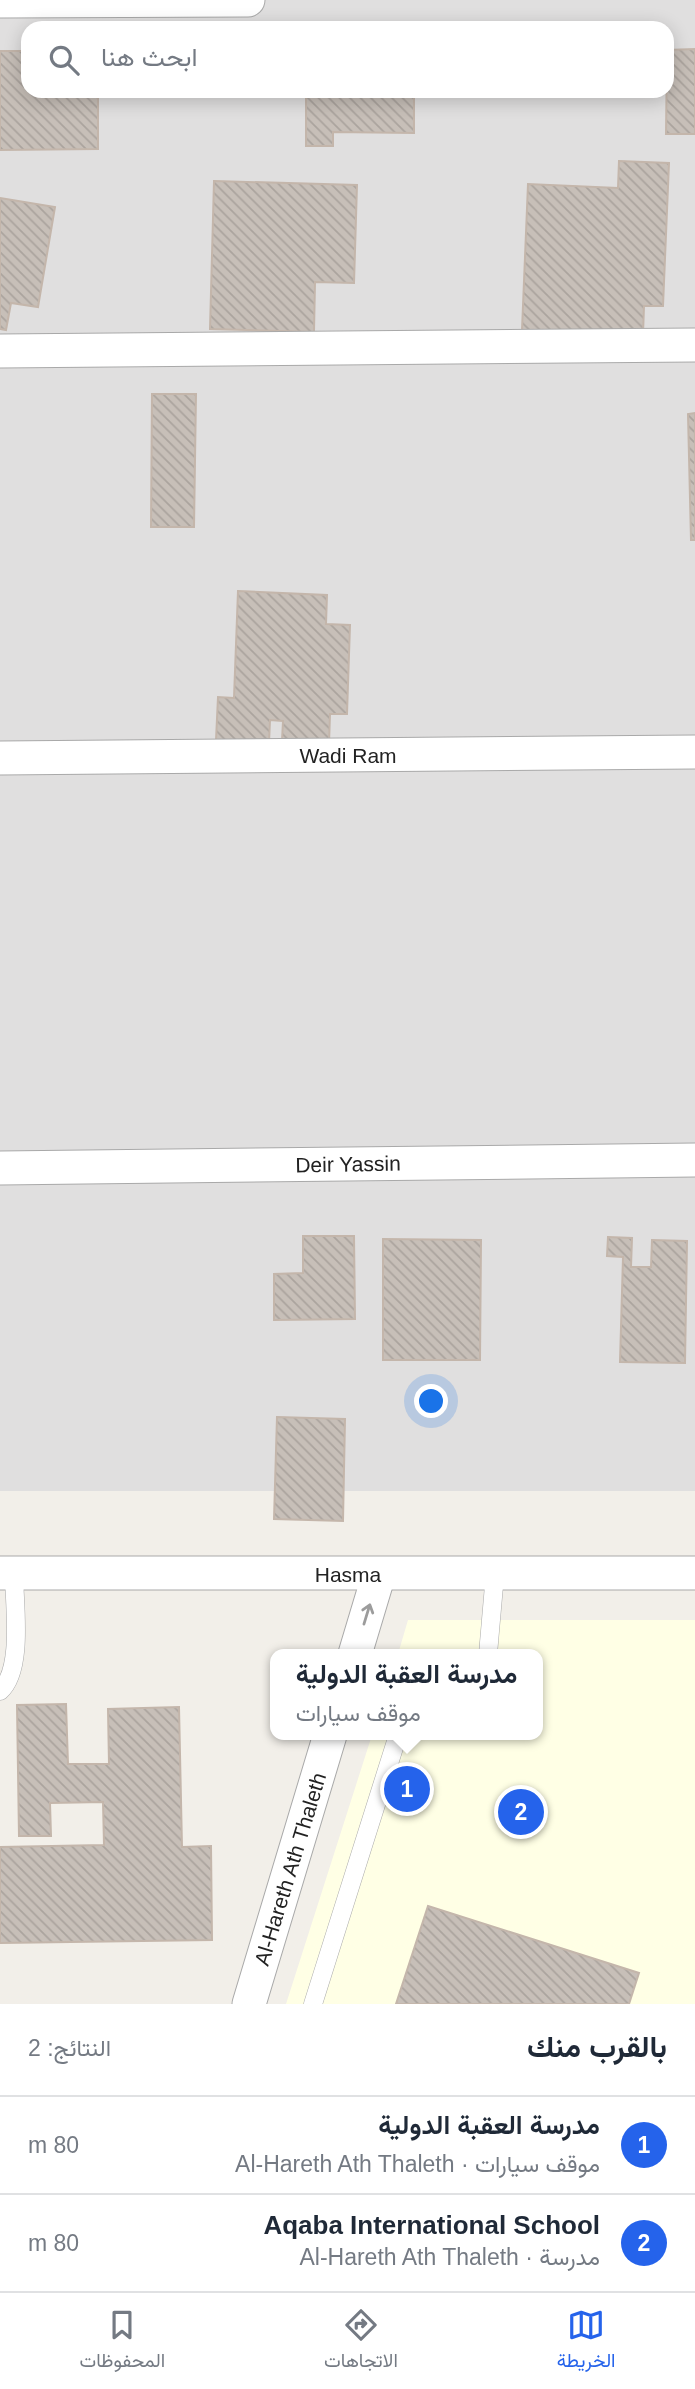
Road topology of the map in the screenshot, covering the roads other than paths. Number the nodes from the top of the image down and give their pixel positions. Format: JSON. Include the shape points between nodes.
{"nodes":[{"id":1,"x":248,"y":0,"type":"edge"},
{"id":2,"x":0,"y":1,"type":"edge"},
{"id":3,"x":695,"y":345,"type":"edge"},
{"id":4,"x":0,"y":351,"type":"edge"},
{"id":5,"x":695,"y":752,"type":"edge"},
{"id":6,"x":0,"y":758,"type":"edge"},
{"id":7,"x":695,"y":1160,"type":"edge"},
{"id":8,"x":0,"y":1168,"type":"edge"},
{"id":9,"x":7,"y":1573,"type":"edge"},
{"id":10,"x":695,"y":1573,"type":"edge"},
{"id":11,"x":379,"y":1574,"type":"junction"},
{"id":12,"x":495,"y":1574,"type":"junction"},
{"id":13,"x":356,"y":1649,"type":"edge"},
{"id":14,"x":488,"y":1649,"type":"edge"},
{"id":15,"x":0,"y":1690,"type":"edge"},
{"id":16,"x":328,"y":1740,"type":"edge"},
{"id":17,"x":396,"y":1740,"type":"edge"},
{"id":18,"x":249,"y":2004,"type":"edge"},
{"id":19,"x":313,"y":2004,"type":"edge"}],
"edges":[{"from":1,"to":2,"type":"street"},
{"from":3,"to":4,"type":"street"},
{"from":5,"to":6,"type":"street","name":"Wadi Ram"},
{"from":7,"to":8,"type":"street","name":"Deir Yassin"},
{"from":9,"to":11,"type":"street","name":"Hasma"},
{"from":9,"to":15,"type":"lane","via":[[15,1651],[11,1673]]},
{"from":10,"to":12,"type":"street","name":"Hasma"},
{"from":11,"to":12,"type":"street","name":"Hasma"},
{"from":13,"to":11,"type":"street","one_way":true},
{"from":12,"to":14,"type":"lane"},
{"from":16,"to":18,"type":"street","name":"Al-Hareth Ath Thaleth"},
{"from":17,"to":19,"type":"lane"}]}
